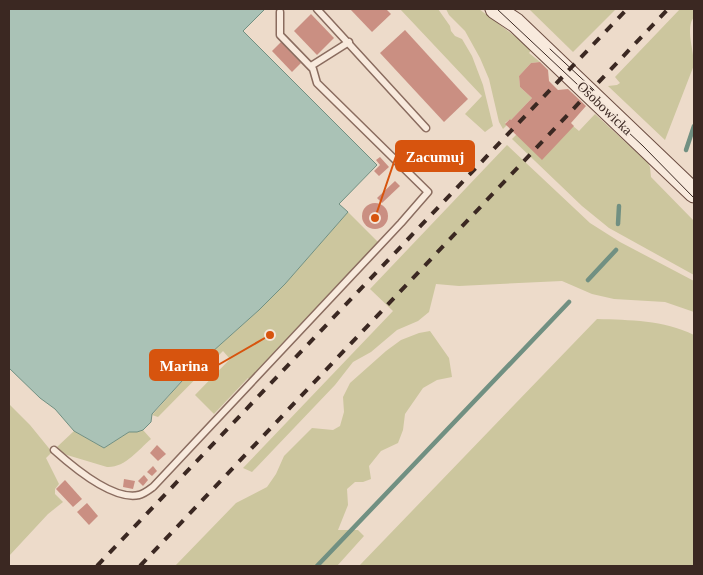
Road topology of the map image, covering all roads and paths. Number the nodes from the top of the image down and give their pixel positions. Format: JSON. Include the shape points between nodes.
{"nodes":[{"id":1,"x":317,"y":9,"type":"edge"},
{"id":2,"x":495,"y":9,"type":"edge"},
{"id":3,"x":280,"y":10,"type":"edge"},
{"id":4,"x":511,"y":16,"type":"edge"},
{"id":5,"x":349,"y":42,"type":"junction"},
{"id":6,"x":311,"y":66,"type":"junction"},
{"id":7,"x":426,"y":128,"type":"dead end"},
{"id":8,"x":694,"y":194,"type":"edge"},
{"id":9,"x":54,"y":450,"type":"dead end"}],
"edges":[{"from":1,"to":5,"type":"lane"},
{"from":2,"to":4,"type":"street","name":"Osobowicka"},
{"from":3,"to":6,"type":"lane","via":[[280,35]]},
{"from":4,"to":8,"type":"street","name":"Osobowicka"},
{"from":5,"to":6,"type":"lane"},
{"from":5,"to":7,"type":"lane"},
{"from":6,"to":9,"type":"lane","via":[[317,83],[428,192],[153,487],[140,495],[111,490],[72,466]]}]}
